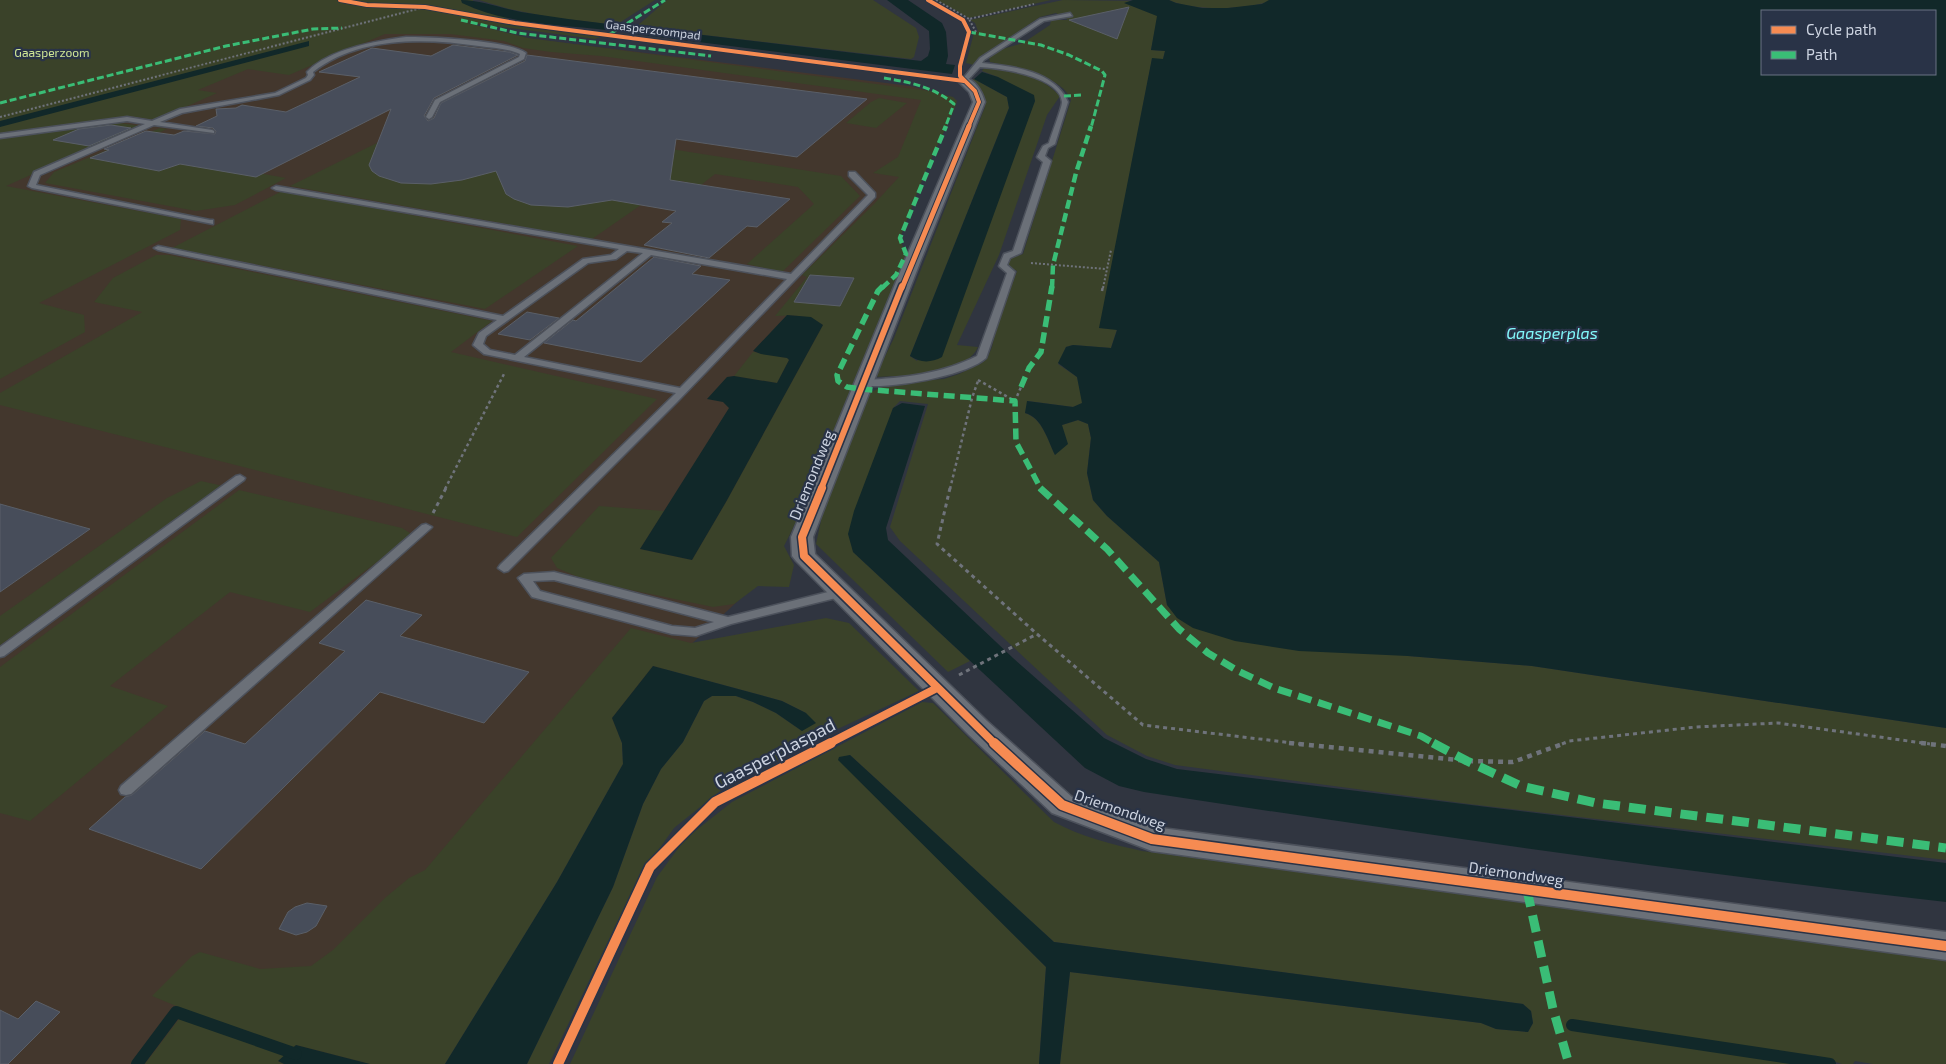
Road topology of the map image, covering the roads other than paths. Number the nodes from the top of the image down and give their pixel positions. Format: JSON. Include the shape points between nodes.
{"nodes":[{"id":1,"x":1070,"y":15,"type":"dead end"},
{"id":2,"x":978,"y":64,"type":"junction"},
{"id":3,"x":964,"y":81,"type":"joint"},
{"id":4,"x":429,"y":117,"type":"dead end"},
{"id":5,"x":152,"y":123,"type":"junction"},
{"id":6,"x":212,"y":132,"type":"dead end"},
{"id":7,"x":0,"y":136,"type":"edge"},
{"id":8,"x":852,"y":174,"type":"dead end"},
{"id":9,"x":276,"y":188,"type":"dead end"},
{"id":10,"x":210,"y":222,"type":"dead end"},
{"id":11,"x":158,"y":248,"type":"dead end"},
{"id":12,"x":626,"y":248,"type":"junction"},
{"id":13,"x":650,"y":252,"type":"junction"},
{"id":14,"x":792,"y":277,"type":"junction"},
{"id":15,"x":504,"y":319,"type":"junction"},
{"id":16,"x":517,"y":358,"type":"junction"},
{"id":17,"x":864,"y":383,"type":"junction"},
{"id":18,"x":682,"y":392,"type":"junction"},
{"id":19,"x":240,"y":478,"type":"dead end"},
{"id":20,"x":426,"y":527,"type":"road end"},
{"id":21,"x":504,"y":568,"type":"dead end"},
{"id":22,"x":840,"y":592,"type":"junction"},
{"id":23,"x":728,"y":621,"type":"junction"},
{"id":24,"x":0,"y":652,"type":"edge"},
{"id":25,"x":126,"y":790,"type":"dead end"},
{"id":26,"x":1946,"y":946,"type":"edge"}],
"edges":[{"from":1,"to":2,"type":"lane","via":[[1042,20]]},
{"from":2,"to":3,"type":"lane"},
{"from":2,"to":17,"type":"lane","via":[[1013,68],[1030,74],[1051,84],[1064,96],[1065,102],[1052,144],[1045,147],[1041,157],[1047,161],[1017,253],[1007,256],[1003,266],[1011,272],[982,358],[934,377]]},
{"from":3,"to":17,"type":"street","name":"Driemondweg","via":[[975,91],[979,102]]},
{"from":4,"to":5,"type":"lane","via":[[437,101],[522,58],[523,53],[514,49],[430,38],[387,41],[349,51],[324,62],[310,72],[308,79],[277,94],[180,111]]},
{"from":5,"to":6,"type":"lane"},
{"from":5,"to":7,"type":"lane","via":[[127,119]]},
{"from":5,"to":10,"type":"lane","via":[[37,174],[32,186]]},
{"from":8,"to":14,"type":"lane","via":[[872,195]]},
{"from":9,"to":12,"type":"lane"},
{"from":11,"to":15,"type":"lane"},
{"from":12,"to":13,"type":"lane"},
{"from":12,"to":15,"type":"lane","via":[[613,257],[586,261]]},
{"from":13,"to":14,"type":"lane"},
{"from":13,"to":16,"type":"lane"},
{"from":14,"to":18,"type":"lane"},
{"from":15,"to":16,"type":"lane","via":[[482,335],[478,345],[487,352]]},
{"from":16,"to":18,"type":"lane"},
{"from":17,"to":22,"type":"street","name":"Driemondweg","via":[[802,537],[804,556]]},
{"from":18,"to":21,"type":"lane"},
{"from":19,"to":24,"type":"lane"},
{"from":20,"to":25,"type":"lane"},
{"from":22,"to":23,"type":"lane"},
{"from":22,"to":26,"type":"street","name":"Driemondweg","via":[[978,728],[1062,805],[1152,839]]},
{"from":23,"to":23,"type":"lane","via":[[554,576],[524,578],[536,594],[672,630],[696,632]]}]}
